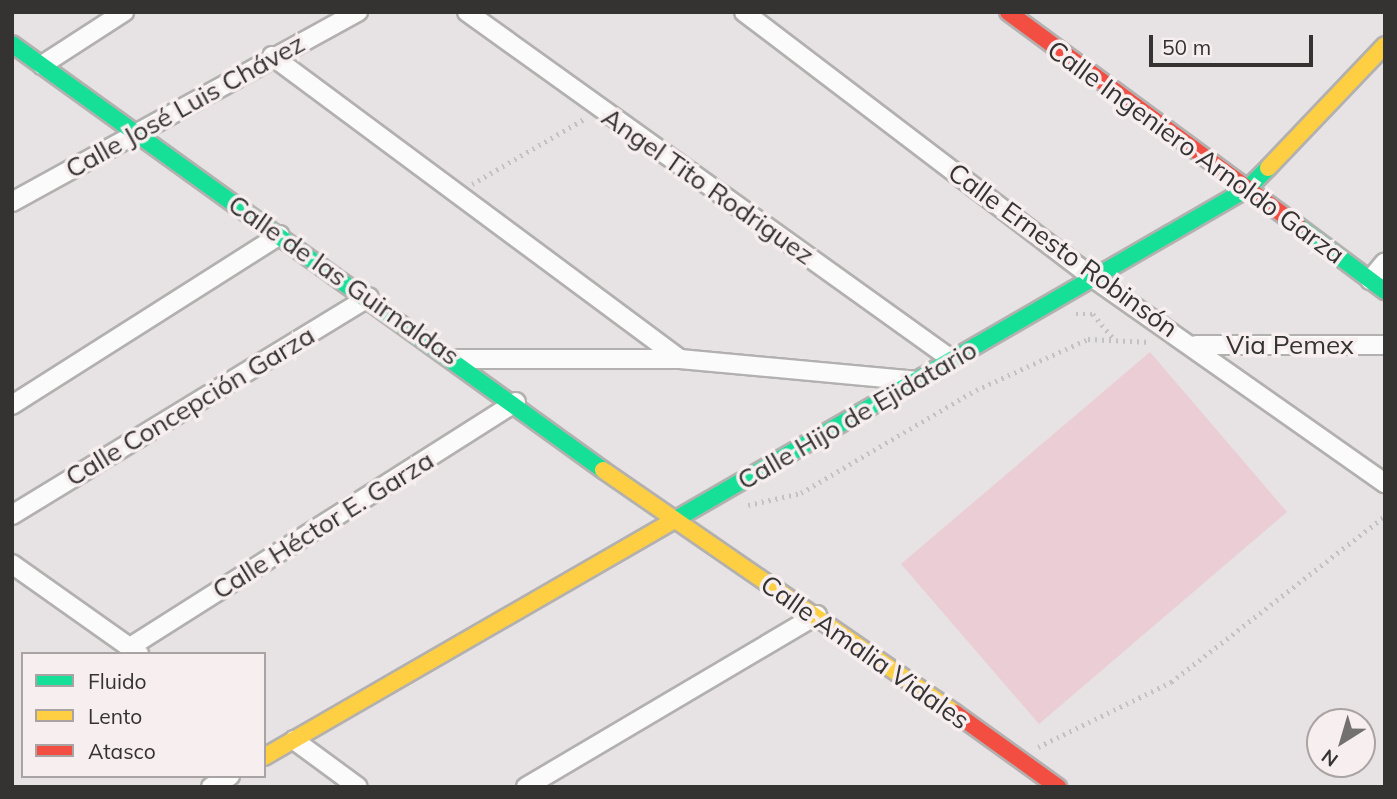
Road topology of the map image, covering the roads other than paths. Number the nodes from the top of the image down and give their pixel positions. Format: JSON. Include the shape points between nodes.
{"nodes":[{"id":1,"x":124,"y":12,"type":"edge"},
{"id":2,"x":358,"y":12,"type":"edge"},
{"id":3,"x":467,"y":12,"type":"edge"},
{"id":4,"x":744,"y":12,"type":"edge"},
{"id":5,"x":1008,"y":12,"type":"edge"},
{"id":6,"x":12,"y":44,"type":"edge"},
{"id":7,"x":1385,"y":45,"type":"edge"},
{"id":8,"x":272,"y":56,"type":"junction"},
{"id":9,"x":42,"y":65,"type":"junction"},
{"id":10,"x":136,"y":132,"type":"junction"},
{"id":11,"x":1247,"y":189,"type":"junction"},
{"id":12,"x":12,"y":202,"type":"edge"},
{"id":13,"x":280,"y":235,"type":"junction"},
{"id":14,"x":1385,"y":262,"type":"edge"},
{"id":15,"x":1093,"y":278,"type":"junction"},
{"id":16,"x":1378,"y":285,"type":"edge"},
{"id":17,"x":369,"y":298,"type":"junction"},
{"id":18,"x":1196,"y":345,"type":"junction"},
{"id":19,"x":1385,"y":345,"type":"edge"},
{"id":20,"x":455,"y":359,"type":"junction"},
{"id":21,"x":680,"y":359,"type":"junction"},
{"id":22,"x":951,"y":359,"type":"junction"},
{"id":23,"x":915,"y":381,"type":"junction"},
{"id":24,"x":516,"y":402,"type":"junction"},
{"id":25,"x":12,"y":404,"type":"edge"},
{"id":26,"x":1385,"y":483,"type":"edge"},
{"id":27,"x":12,"y":515,"type":"edge"},
{"id":28,"x":670,"y":522,"type":"junction"},
{"id":29,"x":12,"y":564,"type":"edge"},
{"id":30,"x":817,"y":615,"type":"junction"},
{"id":31,"x":134,"y":651,"type":"edge"},
{"id":32,"x":293,"y":740,"type":"junction"},
{"id":33,"x":267,"y":751,"type":"edge"},
{"id":34,"x":227,"y":778,"type":"edge"},
{"id":35,"x":211,"y":787,"type":"edge"},
{"id":36,"x":358,"y":787,"type":"edge"},
{"id":37,"x":526,"y":787,"type":"edge"},
{"id":38,"x":1058,"y":787,"type":"edge"}],
"edges":[{"from":1,"to":9,"type":"street"},
{"from":2,"to":8,"type":"street","name":"Calle José Luis Chávez"},
{"from":3,"to":22,"type":"street","name":"Angel Tito Rodriguez"},
{"from":4,"to":15,"type":"street","name":"Calle Ernesto Robinsón"},
{"from":5,"to":11,"type":"street","name":"Calle Ingeniero Arnoldo Garza"},
{"from":6,"to":9,"type":"street","name":"Calle de las Guirnaldas"},
{"from":7,"to":11,"type":"street","name":"Calle Hijo de Ejidatario"},
{"from":8,"to":10,"type":"street","name":"Calle José Luis Chávez"},
{"from":8,"to":21,"type":"street"},
{"from":9,"to":10,"type":"street","name":"Calle de las Guirnaldas"},
{"from":10,"to":12,"type":"street","name":"Calle José Luis Chávez"},
{"from":10,"to":13,"type":"street","name":"Calle de las Guirnaldas"},
{"from":11,"to":15,"type":"street","name":"Calle Hijo de Ejidatario"},
{"from":11,"to":16,"type":"street","name":"Calle Ingeniero Arnoldo Garza"},
{"from":13,"to":17,"type":"street","name":"Calle de las Guirnaldas"},
{"from":13,"to":25,"type":"street"},
{"from":14,"to":16,"type":"street"},
{"from":15,"to":18,"type":"street","name":"Calle Ernesto Robinsón"},
{"from":15,"to":22,"type":"street","name":"Calle Hijo de Ejidatario"},
{"from":17,"to":20,"type":"street","name":"Calle de las Guirnaldas"},
{"from":17,"to":27,"type":"street","name":"Calle Concepción Garza"},
{"from":18,"to":19,"type":"street","name":"Via Pemex"},
{"from":18,"to":26,"type":"street","name":"Calle Ernesto Robinsón"},
{"from":20,"to":21,"type":"street"},
{"from":20,"to":24,"type":"street","name":"Calle de las Guirnaldas"},
{"from":21,"to":23,"type":"street"},
{"from":22,"to":23,"type":"street","name":"Calle Hijo de Ejidatario"},
{"from":23,"to":28,"type":"street","name":"Calle Hijo de Ejidatario"},
{"from":24,"to":28,"type":"street","name":"Calle de las Guirnaldas"},
{"from":24,"to":31,"type":"street","name":"Calle Héctor E. Garza"},
{"from":28,"to":30,"type":"street","name":"Calle Amalia Vidales"},
{"from":28,"to":32,"type":"street","name":"Calle Hijo de Ejidatario"},
{"from":29,"to":31,"type":"street"},
{"from":30,"to":37,"type":"street"},
{"from":30,"to":38,"type":"street","name":"Calle Amalia Vidales"},
{"from":32,"to":33,"type":"street","name":"Calle Hijo de Ejidatario"},
{"from":32,"to":36,"type":"street"},
{"from":34,"to":35,"type":"street"}]}
